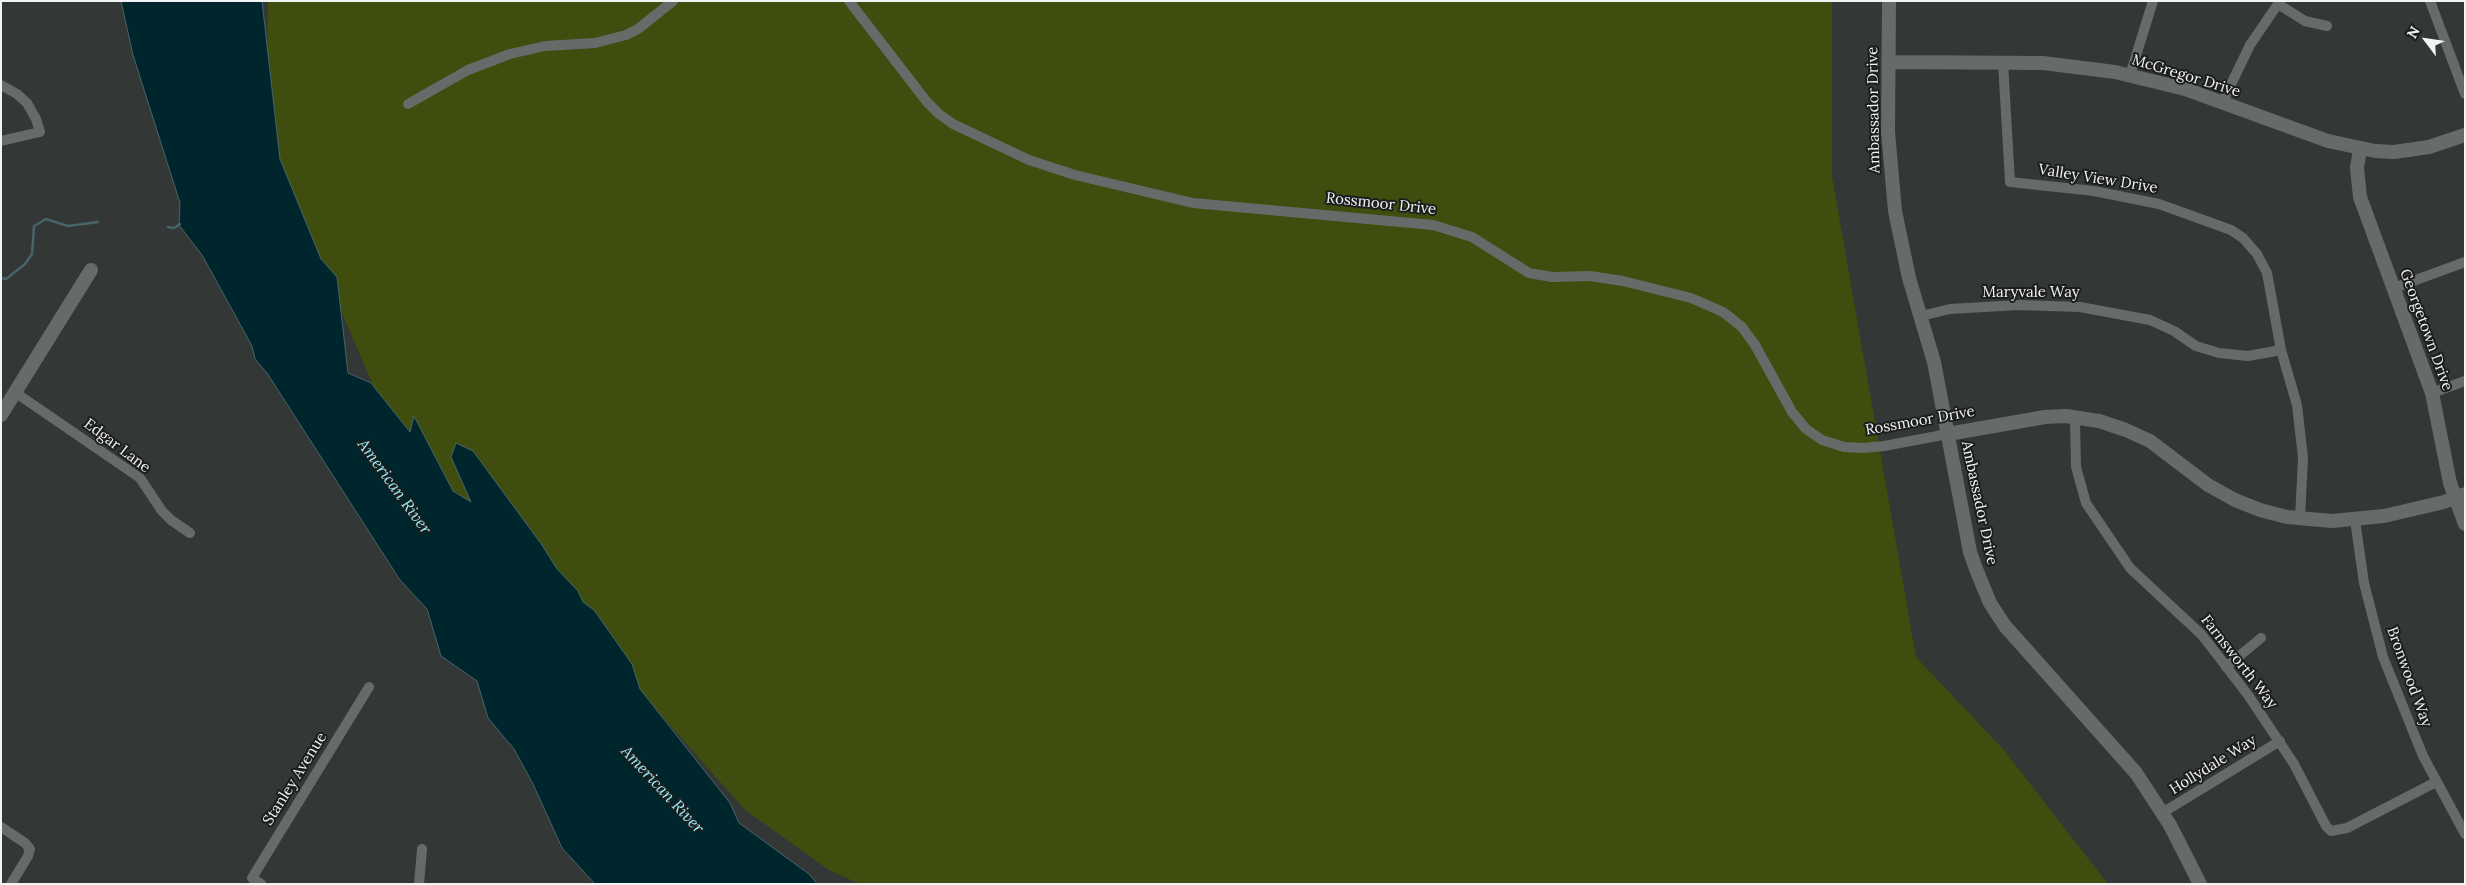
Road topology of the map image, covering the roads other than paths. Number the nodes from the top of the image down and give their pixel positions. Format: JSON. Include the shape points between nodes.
{"nodes":[{"id":1,"x":674,"y":1,"type":"edge"},
{"id":2,"x":849,"y":1,"type":"edge"},
{"id":3,"x":1889,"y":1,"type":"edge"},
{"id":4,"x":2153,"y":1,"type":"edge"},
{"id":5,"x":2430,"y":1,"type":"edge"},
{"id":6,"x":2279,"y":3,"type":"edge"},
{"id":7,"x":2327,"y":26,"type":"dead end"},
{"id":8,"x":1889,"y":62,"type":"junction"},
{"id":9,"x":2003,"y":62,"type":"junction"},
{"id":10,"x":2130,"y":75,"type":"junction"},
{"id":11,"x":1,"y":85,"type":"edge"},
{"id":12,"x":2465,"y":94,"type":"edge"},
{"id":13,"x":2222,"y":103,"type":"junction"},
{"id":14,"x":408,"y":104,"type":"dead end"},
{"id":15,"x":2465,"y":135,"type":"edge"},
{"id":16,"x":1,"y":141,"type":"edge"},
{"id":17,"x":2360,"y":149,"type":"junction"},
{"id":18,"x":2465,"y":262,"type":"edge"},
{"id":19,"x":91,"y":270,"type":"dead end"},
{"id":20,"x":2394,"y":288,"type":"junction"},
{"id":21,"x":1921,"y":316,"type":"junction"},
{"id":22,"x":2281,"y":350,"type":"junction"},
{"id":23,"x":2465,"y":381,"type":"edge"},
{"id":24,"x":16,"y":393,"type":"junction"},
{"id":25,"x":2432,"y":393,"type":"junction"},
{"id":26,"x":1,"y":415,"type":"edge"},
{"id":27,"x":2075,"y":418,"type":"junction"},
{"id":28,"x":1948,"y":434,"type":"junction"},
{"id":29,"x":2460,"y":496,"type":"edge"},
{"id":30,"x":2300,"y":518,"type":"junction"},
{"id":31,"x":2355,"y":520,"type":"junction"},
{"id":32,"x":2465,"y":524,"type":"edge"},
{"id":33,"x":190,"y":533,"type":"dead end"},
{"id":34,"x":2261,"y":638,"type":"dead end"},
{"id":35,"x":2226,"y":667,"type":"junction"},
{"id":36,"x":369,"y":687,"type":"dead end"},
{"id":37,"x":2280,"y":741,"type":"junction"},
{"id":38,"x":2436,"y":782,"type":"junction"},
{"id":39,"x":2162,"y":813,"type":"junction"},
{"id":40,"x":1,"y":827,"type":"edge"},
{"id":41,"x":2465,"y":834,"type":"edge"},
{"id":42,"x":422,"y":849,"type":"dead end"},
{"id":43,"x":11,"y":884,"type":"edge"},
{"id":44,"x":261,"y":884,"type":"edge"},
{"id":45,"x":419,"y":884,"type":"edge"},
{"id":46,"x":2200,"y":884,"type":"edge"}],
"edges":[{"from":1,"to":14,"type":"street","via":[[626,35],[595,43],[545,46],[510,54],[468,70]]},
{"from":2,"to":28,"type":"street","name":"Rossmoor Drive","via":[[939,114],[953,124],[1029,160],[1075,175],[1193,203],[1432,225],[1472,237],[1529,273],[1623,281],[1691,298],[1723,312],[1742,327],[1792,412],[1806,429],[1822,440],[1844,447],[1863,448]]},
{"from":3,"to":8,"type":"street","name":"Ambassador Drive"},
{"from":4,"to":10,"type":"street"},
{"from":5,"to":12,"type":"street"},
{"from":6,"to":7,"type":"street","via":[[2305,21]]},
{"from":6,"to":13,"type":"street","via":[[2250,45]]},
{"from":8,"to":9,"type":"street","name":"McGregor Drive"},
{"from":8,"to":21,"type":"street","name":"Ambassador Drive","via":[[1891,183],[1904,258]]},
{"from":9,"to":10,"type":"street","name":"McGregor Drive","via":[[2073,66]]},
{"from":9,"to":22,"type":"street","name":"Valley View Drive","via":[[2010,182],[2126,196],[2191,214],[2231,230],[2253,248],[2264,266]]},
{"from":10,"to":13,"type":"street","name":"McGregor Drive","via":[[2185,89]]},
{"from":11,"to":16,"type":"street","via":[[27,103],[40,132]]},
{"from":13,"to":17,"type":"street","name":"McGregor Drive","via":[[2328,141]]},
{"from":15,"to":17,"type":"street","name":"McGregor Drive","via":[[2412,150]]},
{"from":17,"to":20,"type":"street","name":"Georgetown Drive","via":[[2357,168],[2360,197]]},
{"from":18,"to":20,"type":"street"},
{"from":19,"to":24,"type":"street"},
{"from":20,"to":25,"type":"street","name":"Georgetown Drive"},
{"from":21,"to":22,"type":"street","name":"Maryvale Way","via":[[1950,309],[2019,305],[2080,307],[2150,320],[2196,346],[2219,353],[2248,356]]},
{"from":21,"to":28,"type":"street","name":"Ambassador Drive"},
{"from":22,"to":30,"type":"street","name":"Valley View Drive","via":[[2292,380],[2301,430]]},
{"from":23,"to":25,"type":"street"},
{"from":24,"to":26,"type":"street"},
{"from":24,"to":33,"type":"street","name":"Edgar Lane","via":[[140,478],[162,512]]},
{"from":25,"to":29,"type":"street","name":"Georgetown Drive","via":[[2450,482]]},
{"from":27,"to":28,"type":"street","name":"Rossmoor Drive","via":[[2033,418]]},
{"from":27,"to":30,"type":"street","name":"Rossmoor Drive","via":[[2099,421],[2136,434],[2223,494],[2260,510]]},
{"from":27,"to":35,"type":"street","name":"Farnsworth Way","via":[[2076,467],[2086,503],[2130,568],[2202,635]]},
{"from":28,"to":39,"type":"street","name":"Ambassador Drive","via":[[1970,552],[1990,603],[2018,643],[2130,766]]},
{"from":29,"to":31,"type":"street","name":"Rossmoor Drive","via":[[2414,510]]},
{"from":29,"to":32,"type":"street","name":"Georgetown Drive"},
{"from":30,"to":31,"type":"street","name":"Rossmoor Drive"},
{"from":31,"to":38,"type":"street","name":"Bronwood Way","via":[[2364,583],[2383,657]]},
{"from":34,"to":35,"type":"street"},
{"from":35,"to":37,"type":"street","name":"Farnsworth Way"},
{"from":36,"to":44,"type":"street","name":"Stanley Avenue","via":[[252,878]]},
{"from":37,"to":38,"type":"street","name":"Farnsworth Way","via":[[2331,832],[2346,828]]},
{"from":37,"to":39,"type":"street","name":"Hollydale Way"},
{"from":38,"to":41,"type":"street","name":"Bronwood Way"},
{"from":39,"to":46,"type":"street","name":"Ambassador Drive"},
{"from":40,"to":43,"type":"street","via":[[30,849]]},
{"from":42,"to":45,"type":"street"}]}
